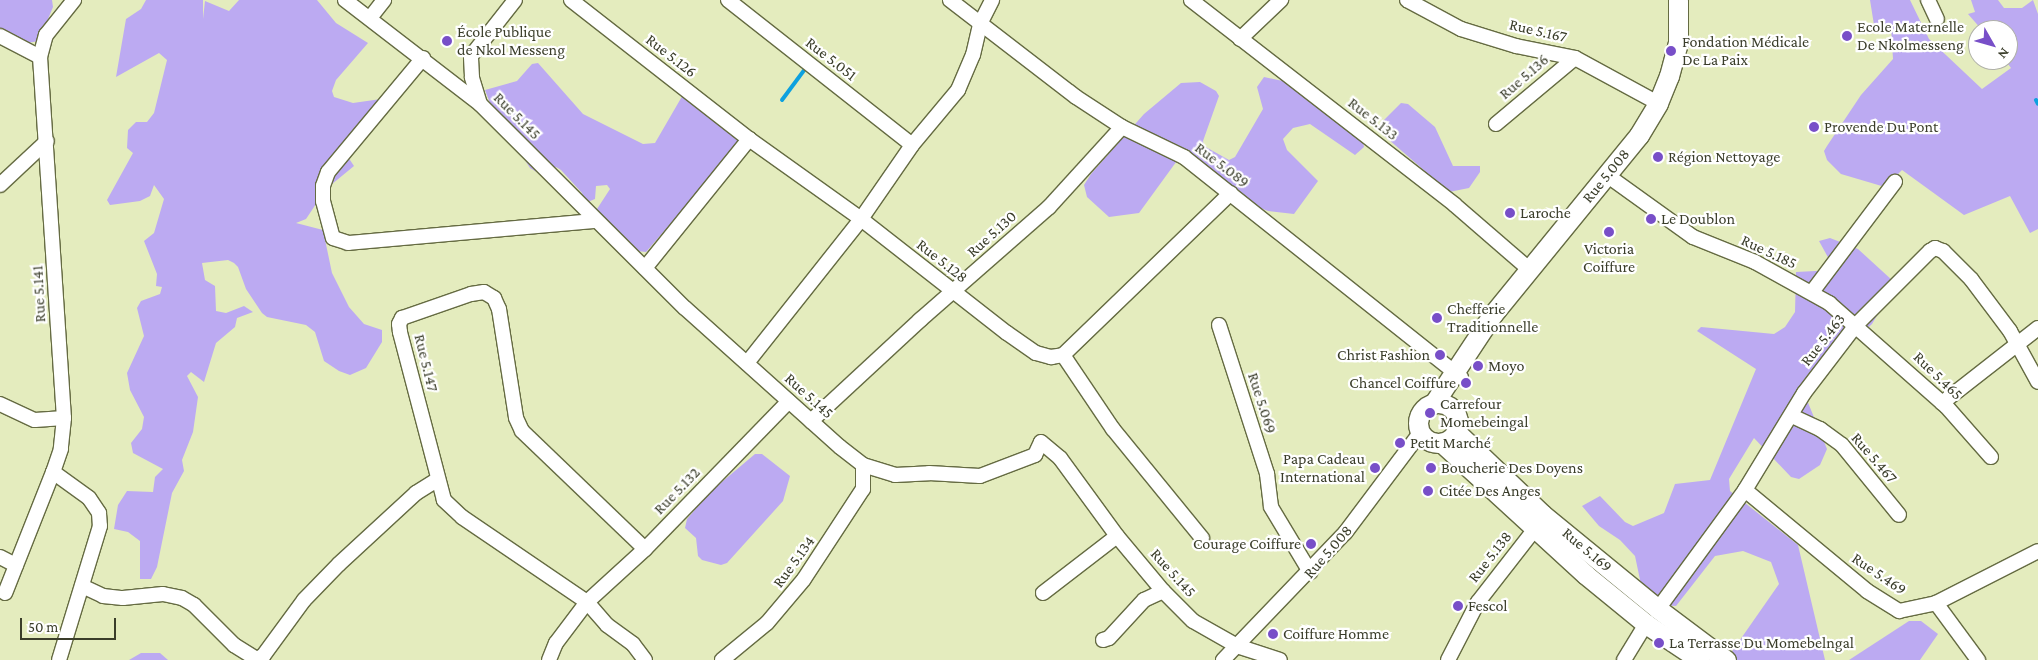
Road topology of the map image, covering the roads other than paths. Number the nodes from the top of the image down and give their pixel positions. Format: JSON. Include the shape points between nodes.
{"nodes":[{"id":1,"x":74,"y":0,"type":"edge"},
{"id":2,"x":346,"y":0,"type":"edge"},
{"id":3,"x":384,"y":0,"type":"edge"},
{"id":4,"x":515,"y":0,"type":"edge"},
{"id":5,"x":571,"y":0,"type":"edge"},
{"id":6,"x":728,"y":0,"type":"edge"},
{"id":7,"x":950,"y":0,"type":"edge"},
{"id":8,"x":992,"y":0,"type":"edge"},
{"id":9,"x":1191,"y":0,"type":"edge"},
{"id":10,"x":1281,"y":0,"type":"edge"},
{"id":11,"x":1407,"y":0,"type":"edge"},
{"id":12,"x":1678,"y":0,"type":"edge"},
{"id":13,"x":1691,"y":0,"type":"edge"},
{"id":14,"x":1928,"y":0,"type":"edge"},
{"id":15,"x":370,"y":18,"type":"junction"},
{"id":16,"x":1937,"y":19,"type":"dead end"},
{"id":17,"x":980,"y":24,"type":"junction"},
{"id":18,"x":0,"y":36,"type":"edge"},
{"id":19,"x":1240,"y":39,"type":"junction"},
{"id":20,"x":471,"y":56,"type":"junction"},
{"id":21,"x":40,"y":57,"type":"junction"},
{"id":22,"x":423,"y":58,"type":"junction"},
{"id":23,"x":1575,"y":58,"type":"junction"},
{"id":24,"x":451,"y":81,"type":"junction"},
{"id":25,"x":1658,"y":103,"type":"junction"},
{"id":26,"x":480,"y":104,"type":"junction"},
{"id":27,"x":1496,"y":124,"type":"dead end"},
{"id":28,"x":1122,"y":126,"type":"junction"},
{"id":29,"x":749,"y":139,"type":"junction"},
{"id":30,"x":47,"y":141,"type":"junction"},
{"id":31,"x":912,"y":145,"type":"junction"},
{"id":32,"x":1615,"y":181,"type":"junction"},
{"id":33,"x":1895,"y":182,"type":"dead end"},
{"id":34,"x":0,"y":185,"type":"edge"},
{"id":35,"x":1231,"y":193,"type":"junction"},
{"id":36,"x":860,"y":219,"type":"junction"},
{"id":37,"x":595,"y":221,"type":"junction"},
{"id":38,"x":645,"y":268,"type":"junction"},
{"id":39,"x":1530,"y":270,"type":"junction"},
{"id":40,"x":953,"y":292,"type":"junction"},
{"id":41,"x":1812,"y":292,"type":"junction"},
{"id":42,"x":1219,"y":325,"type":"dead end"},
{"id":43,"x":1856,"y":325,"type":"junction"},
{"id":44,"x":2038,"y":328,"type":"edge"},
{"id":45,"x":2014,"y":344,"type":"junction"},
{"id":46,"x":1063,"y":355,"type":"junction"},
{"id":47,"x":747,"y":363,"type":"junction"},
{"id":48,"x":1456,"y":374,"type":"junction"},
{"id":49,"x":2038,"y":382,"type":"edge"},
{"id":50,"x":789,"y":401,"type":"junction"},
{"id":51,"x":1942,"y":403,"type":"junction"},
{"id":52,"x":0,"y":404,"type":"edge"},
{"id":53,"x":1440,"y":404,"type":"junction"},
{"id":54,"x":1792,"y":416,"type":"junction"},
{"id":55,"x":64,"y":418,"type":"junction"},
{"id":56,"x":811,"y":421,"type":"junction"},
{"id":57,"x":1420,"y":434,"type":"junction"},
{"id":58,"x":1449,"y":437,"type":"junction"},
{"id":59,"x":1991,"y":458,"type":"dead end"},
{"id":60,"x":863,"y":465,"type":"junction"},
{"id":61,"x":54,"y":472,"type":"junction"},
{"id":62,"x":437,"y":480,"type":"junction"},
{"id":63,"x":1745,"y":490,"type":"junction"},
{"id":64,"x":1899,"y":516,"type":"dead end"},
{"id":65,"x":1534,"y":530,"type":"junction"},
{"id":66,"x":1116,"y":536,"type":"junction"},
{"id":67,"x":1202,"y":538,"type":"dead end"},
{"id":68,"x":645,"y":549,"type":"junction"},
{"id":69,"x":2038,"y":551,"type":"edge"},
{"id":70,"x":0,"y":557,"type":"edge"},
{"id":71,"x":16,"y":565,"type":"junction"},
{"id":72,"x":1310,"y":572,"type":"junction"},
{"id":73,"x":82,"y":586,"type":"junction"},
{"id":74,"x":1163,"y":591,"type":"junction"},
{"id":75,"x":5,"y":593,"type":"dead end"},
{"id":76,"x":1044,"y":593,"type":"dead end"},
{"id":77,"x":586,"y":602,"type":"junction"},
{"id":78,"x":1936,"y":603,"type":"junction"},
{"id":79,"x":1652,"y":616,"type":"junction"},
{"id":80,"x":1103,"y":640,"type":"dead end"},
{"id":81,"x":1237,"y":646,"type":"junction"},
{"id":82,"x":59,"y":660,"type":"edge"},
{"id":83,"x":549,"y":660,"type":"edge"},
{"id":84,"x":645,"y":660,"type":"edge"},
{"id":85,"x":722,"y":660,"type":"edge"},
{"id":86,"x":1223,"y":660,"type":"edge"},
{"id":87,"x":1280,"y":660,"type":"edge"},
{"id":88,"x":1448,"y":660,"type":"edge"},
{"id":89,"x":1624,"y":660,"type":"edge"},
{"id":90,"x":1700,"y":660,"type":"edge"},
{"id":91,"x":1726,"y":660,"type":"edge"},
{"id":92,"x":1978,"y":660,"type":"edge"}],
"edges":[{"from":1,"to":21,"type":"street","via":[[46,35]]},
{"from":2,"to":15,"type":"street","name":"Rue 5.145"},
{"from":3,"to":15,"type":"street"},
{"from":4,"to":20,"type":"street"},
{"from":5,"to":29,"type":"street","name":"Rue 5.126"},
{"from":6,"to":31,"type":"street","name":"Rue 5.051"},
{"from":7,"to":17,"type":"street","name":"Rue 5.089"},
{"from":8,"to":17,"type":"street"},
{"from":9,"to":19,"type":"street","name":"Rue 5.133"},
{"from":10,"to":19,"type":"street"},
{"from":11,"to":23,"type":"street","name":"Rue 5.167","via":[[1461,28],[1516,46]]},
{"from":12,"to":25,"type":"main road","name":"Rue 5.008","via":[[1678,42]]},
{"from":13,"to":32,"type":"main road","name":"Rue 5.008","via":[[1687,46],[1666,106]]},
{"from":14,"to":16,"type":"street"},
{"from":15,"to":22,"type":"street","name":"Rue 5.145"},
{"from":17,"to":28,"type":"street","name":"Rue 5.089","via":[[1076,97]]},
{"from":17,"to":31,"type":"street","via":[[973,55],[958,90]]},
{"from":18,"to":21,"type":"street"},
{"from":19,"to":39,"type":"street","name":"Rue 5.133","via":[[1455,205]]},
{"from":20,"to":24,"type":"street"},
{"from":20,"to":26,"type":"street","via":[[472,77]]},
{"from":21,"to":30,"type":"street","name":"Rue 5.141"},
{"from":22,"to":24,"type":"street","name":"Rue 5.145"},
{"from":22,"to":37,"type":"street","via":[[328,172],[323,186],[323,201],[333,238],[348,243]]},
{"from":23,"to":25,"type":"street","name":"Rue 5.167"},
{"from":23,"to":27,"type":"street","name":"Rue 5.136"},
{"from":24,"to":26,"type":"street","name":"Rue 5.145"},
{"from":25,"to":39,"type":"main road","name":"Rue 5.008","via":[[1639,135]]},
{"from":26,"to":37,"type":"street","name":"Rue 5.145"},
{"from":28,"to":35,"type":"street","name":"Rue 5.089","via":[[1184,157]]},
{"from":28,"to":40,"type":"street","name":"Rue 5.130","via":[[1049,207]]},
{"from":29,"to":36,"type":"street","name":"Rue 5.128"},
{"from":29,"to":38,"type":"street"},
{"from":30,"to":34,"type":"street"},
{"from":30,"to":55,"type":"street","name":"Rue 5.141"},
{"from":31,"to":36,"type":"street"},
{"from":32,"to":41,"type":"street","name":"Rue 5.185","via":[[1693,237],[1755,262]]},
{"from":32,"to":48,"type":"main road","name":"Rue 5.008"},
{"from":33,"to":41,"type":"street"},
{"from":35,"to":46,"type":"street"},
{"from":35,"to":48,"type":"street","name":"Rue 5.089"},
{"from":36,"to":40,"type":"street","name":"Rue 5.128"},
{"from":36,"to":47,"type":"street"},
{"from":37,"to":38,"type":"street","name":"Rue 5.145"},
{"from":38,"to":47,"type":"street","name":"Rue 5.145"},
{"from":39,"to":48,"type":"main road","name":"Rue 5.008","via":[[1493,314]]},
{"from":40,"to":46,"type":"street","name":"Rue 5.128","via":[[1036,353],[1045,357]]},
{"from":40,"to":56,"type":"street","name":"Rue 5.130"},
{"from":41,"to":43,"type":"street","name":"Rue 5.185"},
{"from":42,"to":72,"type":"street","name":"Rue 5.069","via":[[1267,474],[1271,507]]},
{"from":43,"to":45,"type":"street","name":"Rue 5.463","via":[[1911,266],[1935,248],[1943,251],[1971,279],[2010,331]]},
{"from":43,"to":51,"type":"street","name":"Rue 5.465"},
{"from":43,"to":54,"type":"street","name":"Rue 5.463","via":[[1804,393]]},
{"from":44,"to":45,"type":"street"},
{"from":45,"to":49,"type":"street","name":"Rue 5.463"},
{"from":45,"to":51,"type":"street"},
{"from":46,"to":67,"type":"street","via":[[1113,429]]},
{"from":47,"to":50,"type":"street","name":"Rue 5.145"},
{"from":48,"to":53,"type":"main road","name":"Rue 5.008"},
{"from":50,"to":56,"type":"street","name":"Rue 5.145"},
{"from":50,"to":68,"type":"street","name":"Rue 5.132"},
{"from":51,"to":59,"type":"street","name":"Rue 5.465"},
{"from":52,"to":55,"type":"street","via":[[35,420]]},
{"from":53,"to":57,"type":"main road","via":[[1420,415]]},
{"from":53,"to":58,"type":"main road","via":[[1458,419]]},
{"from":54,"to":63,"type":"street","name":"Rue 5.463"},
{"from":54,"to":64,"type":"street","name":"Rue 5.467","via":[[1820,429],[1842,445]]},
{"from":55,"to":61,"type":"street","name":"Rue 5.141","via":[[61,449]]},
{"from":56,"to":60,"type":"street","name":"Rue 5.145"},
{"from":57,"to":58,"type":"main road","via":[[1430,442]]},
{"from":57,"to":72,"type":"street","name":"Rue 5.008","via":[[1345,533]]},
{"from":58,"to":65,"type":"main road","name":"Rue 5.169"},
{"from":58,"to":79,"type":"main road","name":"Rue 5.169","via":[[1542,514]]},
{"from":60,"to":66,"type":"street","name":"Rue 5.145","via":[[895,475],[980,476],[1035,454],[1041,442],[1060,458]]},
{"from":60,"to":85,"type":"street","name":"Rue 5.134","via":[[863,489],[804,578],[767,623]]},
{"from":61,"to":71,"type":"street","name":"Rue 5.141"},
{"from":61,"to":73,"type":"street","via":[[89,498],[99,512],[100,526]]},
{"from":62,"to":68,"type":"street","name":"Rue 5.147","via":[[399,324],[402,318],[484,292],[494,298],[499,309],[516,418],[522,431]]},
{"from":62,"to":73,"type":"street","via":[[416,493],[339,564],[304,600],[263,656],[256,659],[234,645],[194,605],[182,598],[163,594],[123,598],[103,596]]},
{"from":62,"to":77,"type":"street","name":"Rue 5.147","via":[[452,510]]},
{"from":63,"to":78,"type":"street","name":"Rue 5.469","via":[[1886,604],[1899,610]]},
{"from":63,"to":79,"type":"street","name":"Rue 5.463"},
{"from":65,"to":79,"type":"main road","name":"Rue 5.169"},
{"from":65,"to":88,"type":"street","name":"Rue 5.138","via":[[1478,602]]},
{"from":66,"to":74,"type":"street","name":"Rue 5.145"},
{"from":66,"to":76,"type":"street"},
{"from":68,"to":77,"type":"street","name":"Rue 5.132"},
{"from":69,"to":78,"type":"street","name":"Rue 5.469"},
{"from":70,"to":71,"type":"street"},
{"from":71,"to":75,"type":"street","name":"Rue 5.141"},
{"from":72,"to":81,"type":"street","name":"Rue 5.008"},
{"from":73,"to":82,"type":"street"},
{"from":74,"to":80,"type":"street","via":[[1144,600],[1109,638]]},
{"from":74,"to":81,"type":"street","name":"Rue 5.145","via":[[1194,621]]},
{"from":77,"to":83,"type":"street","name":"Rue 5.132","via":[[556,643]]},
{"from":77,"to":84,"type":"street","name":"Rue 5.147","via":[[607,625],[633,644]]},
{"from":78,"to":92,"type":"street"},
{"from":79,"to":89,"type":"street","name":"Rue 5.463"},
{"from":79,"to":90,"type":"main road","name":"Rue 5.169"},
{"from":79,"to":91,"type":"main road","name":"Rue 5.169"},
{"from":81,"to":86,"type":"street","name":"Rue 5.008"},
{"from":81,"to":87,"type":"street","name":"Rue 5.145"}]}
